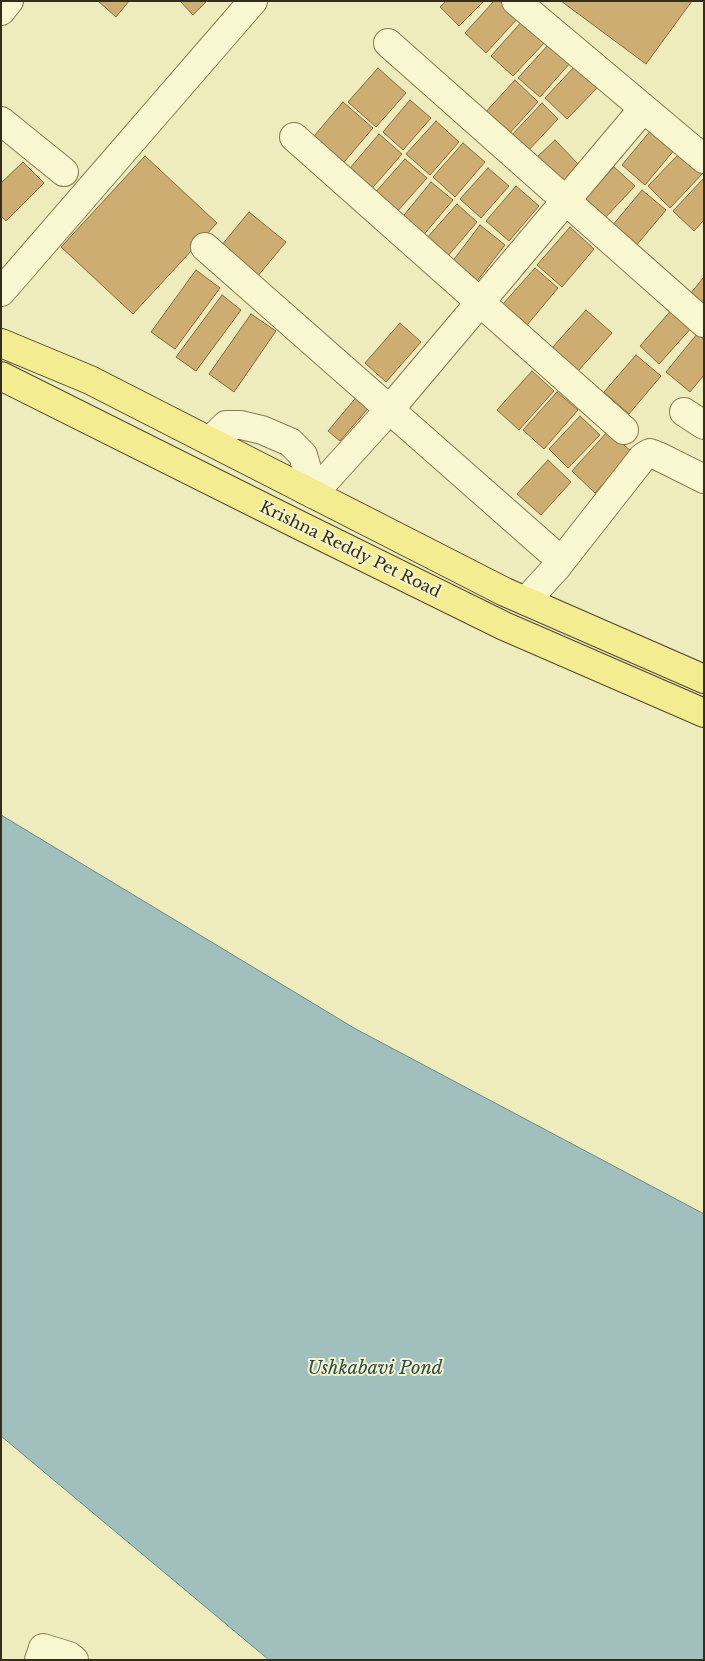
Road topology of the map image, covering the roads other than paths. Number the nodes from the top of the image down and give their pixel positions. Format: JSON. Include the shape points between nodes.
{"nodes":[{"id":1,"x":10,"y":1,"type":"edge"},
{"id":2,"x":253,"y":1,"type":"edge"},
{"id":3,"x":516,"y":1,"type":"edge"},
{"id":4,"x":1,"y":11,"type":"edge"},
{"id":5,"x":388,"y":43,"type":"dead end"},
{"id":6,"x":643,"y":109,"type":"junction"},
{"id":7,"x":1,"y":121,"type":"edge"},
{"id":8,"x":294,"y":137,"type":"dead end"},
{"id":9,"x":704,"y":159,"type":"edge"},
{"id":10,"x":64,"y":172,"type":"dead end"},
{"id":11,"x":566,"y":201,"type":"junction"},
{"id":12,"x":205,"y":247,"type":"dead end"},
{"id":13,"x":1,"y":292,"type":"edge"},
{"id":14,"x":481,"y":302,"type":"junction"},
{"id":15,"x":704,"y":323,"type":"edge"},
{"id":16,"x":1,"y":343,"type":"edge"},
{"id":17,"x":1,"y":376,"type":"edge"},
{"id":18,"x":390,"y":409,"type":"junction"},
{"id":19,"x":624,"y":430,"type":"dead end"},
{"id":20,"x":210,"y":441,"type":"junction"},
{"id":21,"x":704,"y":479,"type":"edge"},
{"id":22,"x":309,"y":492,"type":"junction"},
{"id":23,"x":549,"y":550,"type":"dead end"},
{"id":24,"x":526,"y":601,"type":"junction"},
{"id":25,"x":704,"y":679,"type":"edge"},
{"id":26,"x":704,"y":714,"type":"edge"},
{"id":27,"x":39,"y":1660,"type":"edge"},
{"id":28,"x":74,"y":1660,"type":"edge"}],
"edges":[{"from":1,"to":4,"type":"street"},
{"from":2,"to":13,"type":"street"},
{"from":3,"to":6,"type":"street"},
{"from":5,"to":11,"type":"street"},
{"from":6,"to":9,"type":"street"},
{"from":6,"to":11,"type":"street"},
{"from":7,"to":10,"type":"street"},
{"from":8,"to":14,"type":"street"},
{"from":11,"to":14,"type":"street"},
{"from":11,"to":15,"type":"street"},
{"from":12,"to":18,"type":"street"},
{"from":14,"to":18,"type":"street"},
{"from":14,"to":19,"type":"street"},
{"from":16,"to":20,"type":"main road","name":"Krishna Reddy Pet Road","via":[[90,380]]},
{"from":17,"to":26,"type":"main road","name":"Krishna Reddy Pet Road","via":[[504,626]]},
{"from":18,"to":22,"type":"street"},
{"from":18,"to":23,"type":"street"},
{"from":20,"to":22,"type":"main road","name":"Krishna Reddy Pet Road"},
{"from":20,"to":22,"type":"street","via":[[226,426],[241,425],[290,442],[303,455]]},
{"from":21,"to":24,"type":"street","via":[[650,453],[643,457]]},
{"from":22,"to":24,"type":"main road","name":"Krishna Reddy Pet Road"},
{"from":24,"to":25,"type":"main road","name":"Krishna Reddy Pet Road"},
{"from":27,"to":28,"type":"street","via":[[43,1648]]}]}
